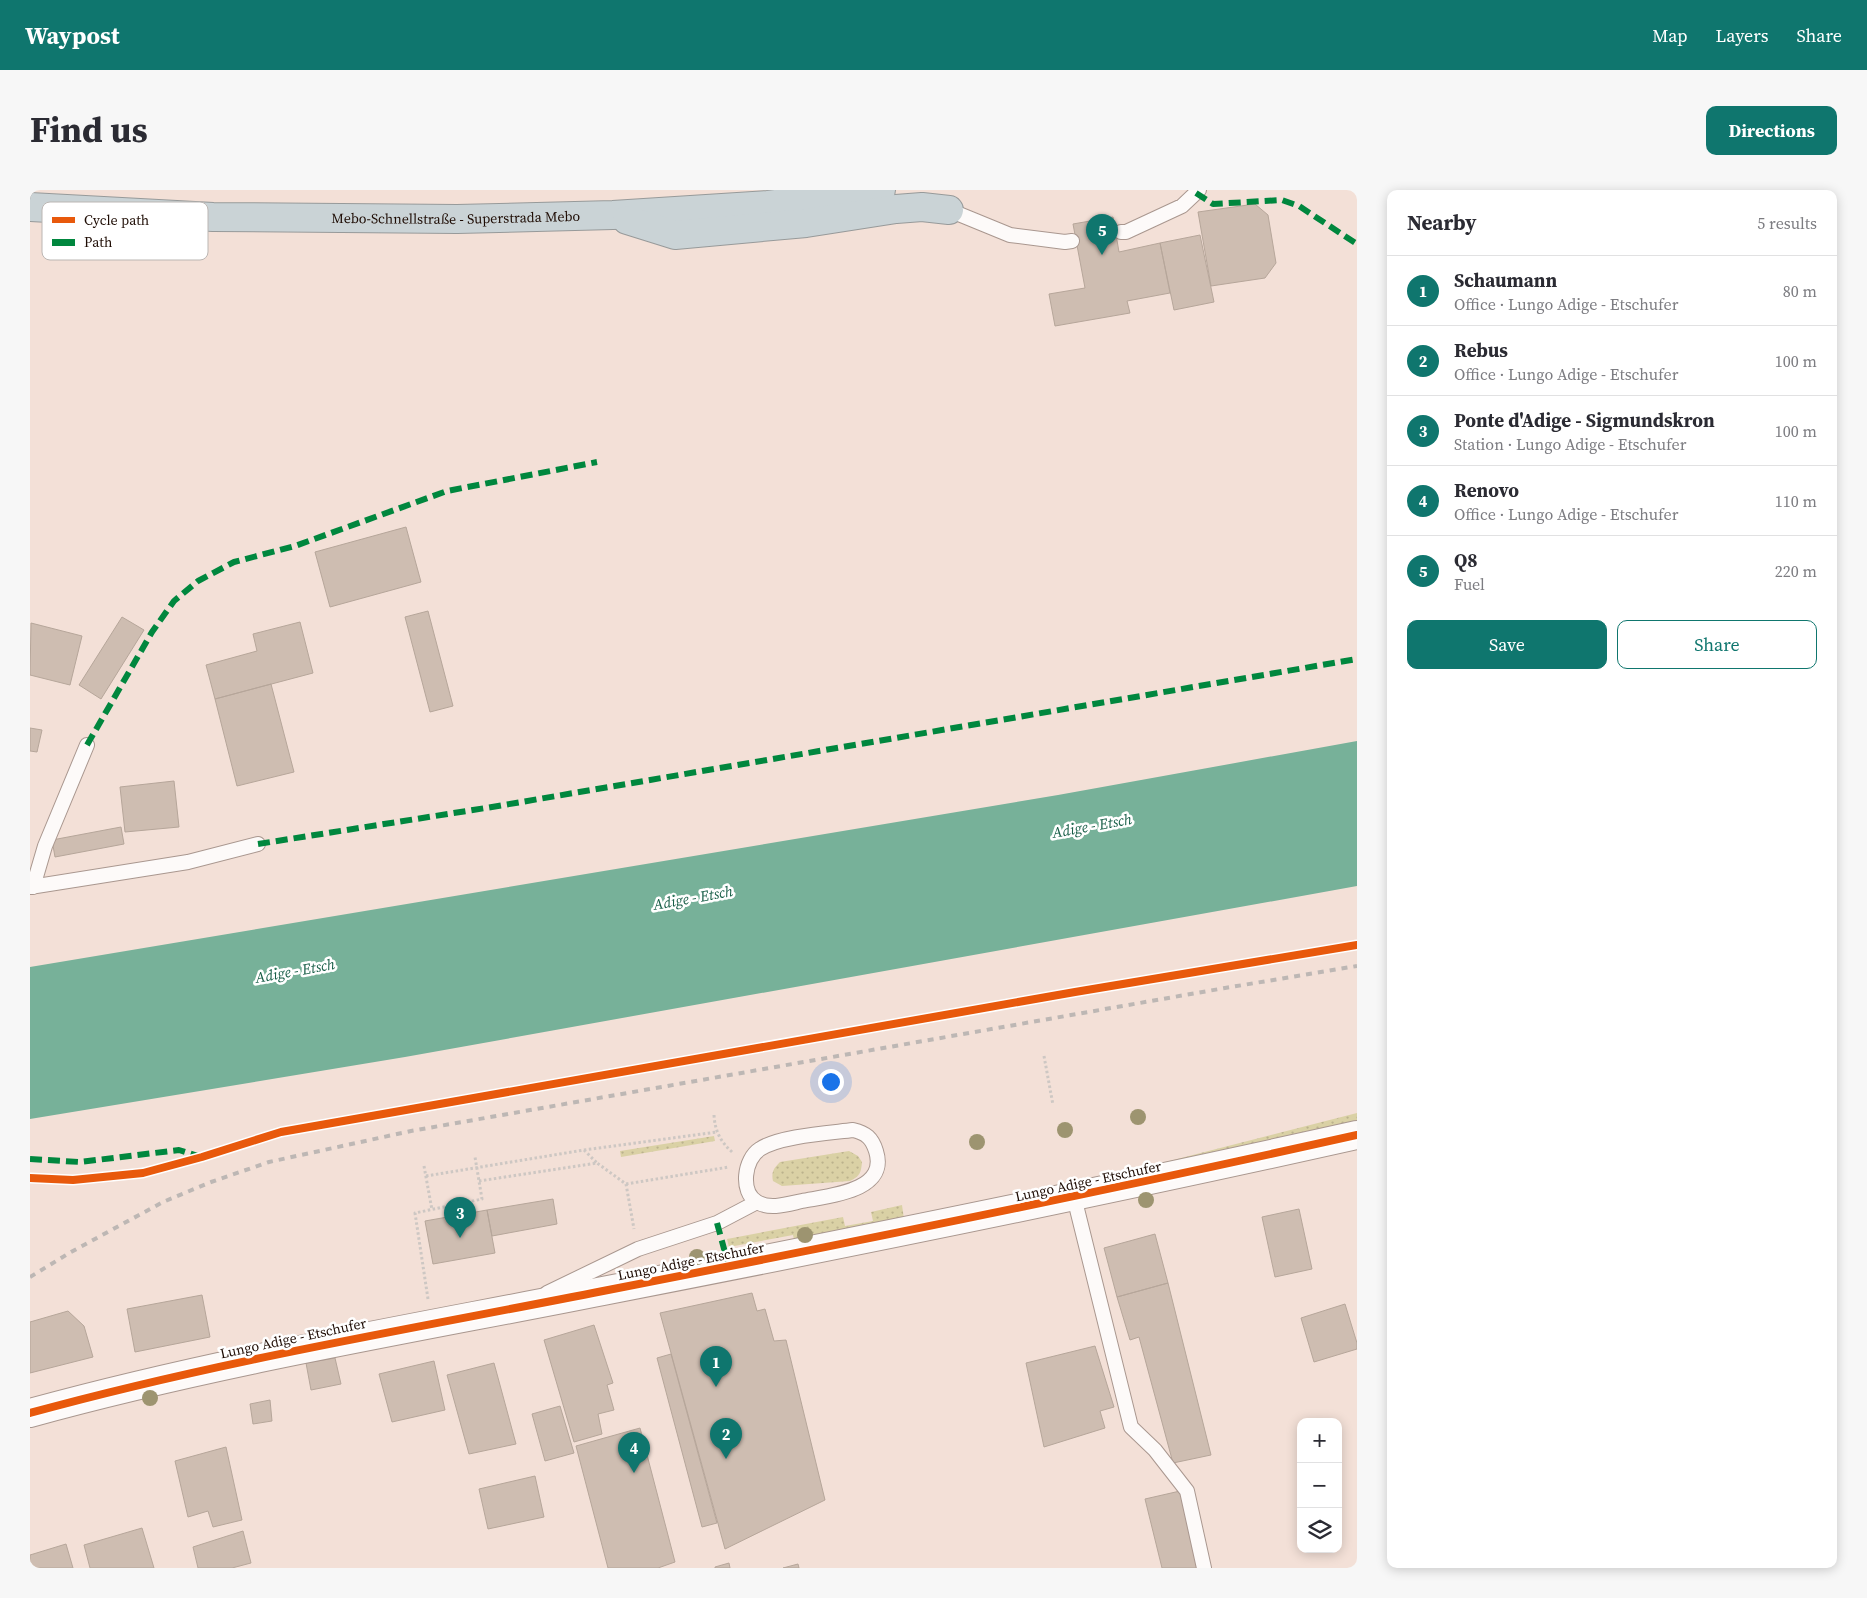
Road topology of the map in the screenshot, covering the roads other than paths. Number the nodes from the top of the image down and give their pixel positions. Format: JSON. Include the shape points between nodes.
{"nodes":[{"id":1,"x":881,"y":190,"type":"edge"},
{"id":2,"x":1199,"y":190,"type":"edge"},
{"id":3,"x":948,"y":210,"type":"joint"},
{"id":4,"x":613,"y":215,"type":"junction"},
{"id":5,"x":208,"y":217,"type":"edge"},
{"id":6,"x":1121,"y":232,"type":"dead end"},
{"id":7,"x":1072,"y":241,"type":"dead end"},
{"id":8,"x":87,"y":745,"type":"dead end"},
{"id":9,"x":258,"y":844,"type":"dead end"},
{"id":10,"x":31,"y":887,"type":"edge"},
{"id":11,"x":1357,"y":1135,"type":"edge"},
{"id":12,"x":1074,"y":1197,"type":"junction"},
{"id":13,"x":756,"y":1202,"type":"junction"},
{"id":14,"x":518,"y":1308,"type":"junction"},
{"id":15,"x":30,"y":1413,"type":"edge"},
{"id":16,"x":1204,"y":1568,"type":"edge"}],
"edges":[{"from":1,"to":4,"type":"highway","name":"Mebo-Schnellstraße - Superstrada Mebo","via":[[768,205]]},
{"from":2,"to":6,"type":"lane","via":[[1182,206]]},
{"from":3,"to":4,"type":"highway","via":[[896,209],[806,223],[675,235]]},
{"from":3,"to":7,"type":"lane","via":[[1010,236]]},
{"from":4,"to":5,"type":"highway","name":"Mebo-Schnellstraße - Superstrada Mebo","via":[[457,219]]},
{"from":8,"to":10,"type":"lane"},
{"from":9,"to":10,"type":"lane","via":[[188,862]]},
{"from":11,"to":12,"type":"street","name":"Lungo Adige - Etschufer"},
{"from":12,"to":14,"type":"street","name":"Lungo Adige - Etschufer"},
{"from":12,"to":16,"type":"lane","via":[[1130,1427],[1155,1450],[1187,1491]]},
{"from":13,"to":13,"type":"lane","via":[[746,1175],[752,1155],[761,1148],[782,1141],[853,1130],[865,1133],[873,1142],[878,1154],[873,1177],[851,1192],[772,1206]]},
{"from":13,"to":14,"type":"lane","via":[[717,1223],[638,1249]]},
{"from":14,"to":15,"type":"street","name":"Lungo Adige - Etschufer","via":[[218,1367]]}]}
